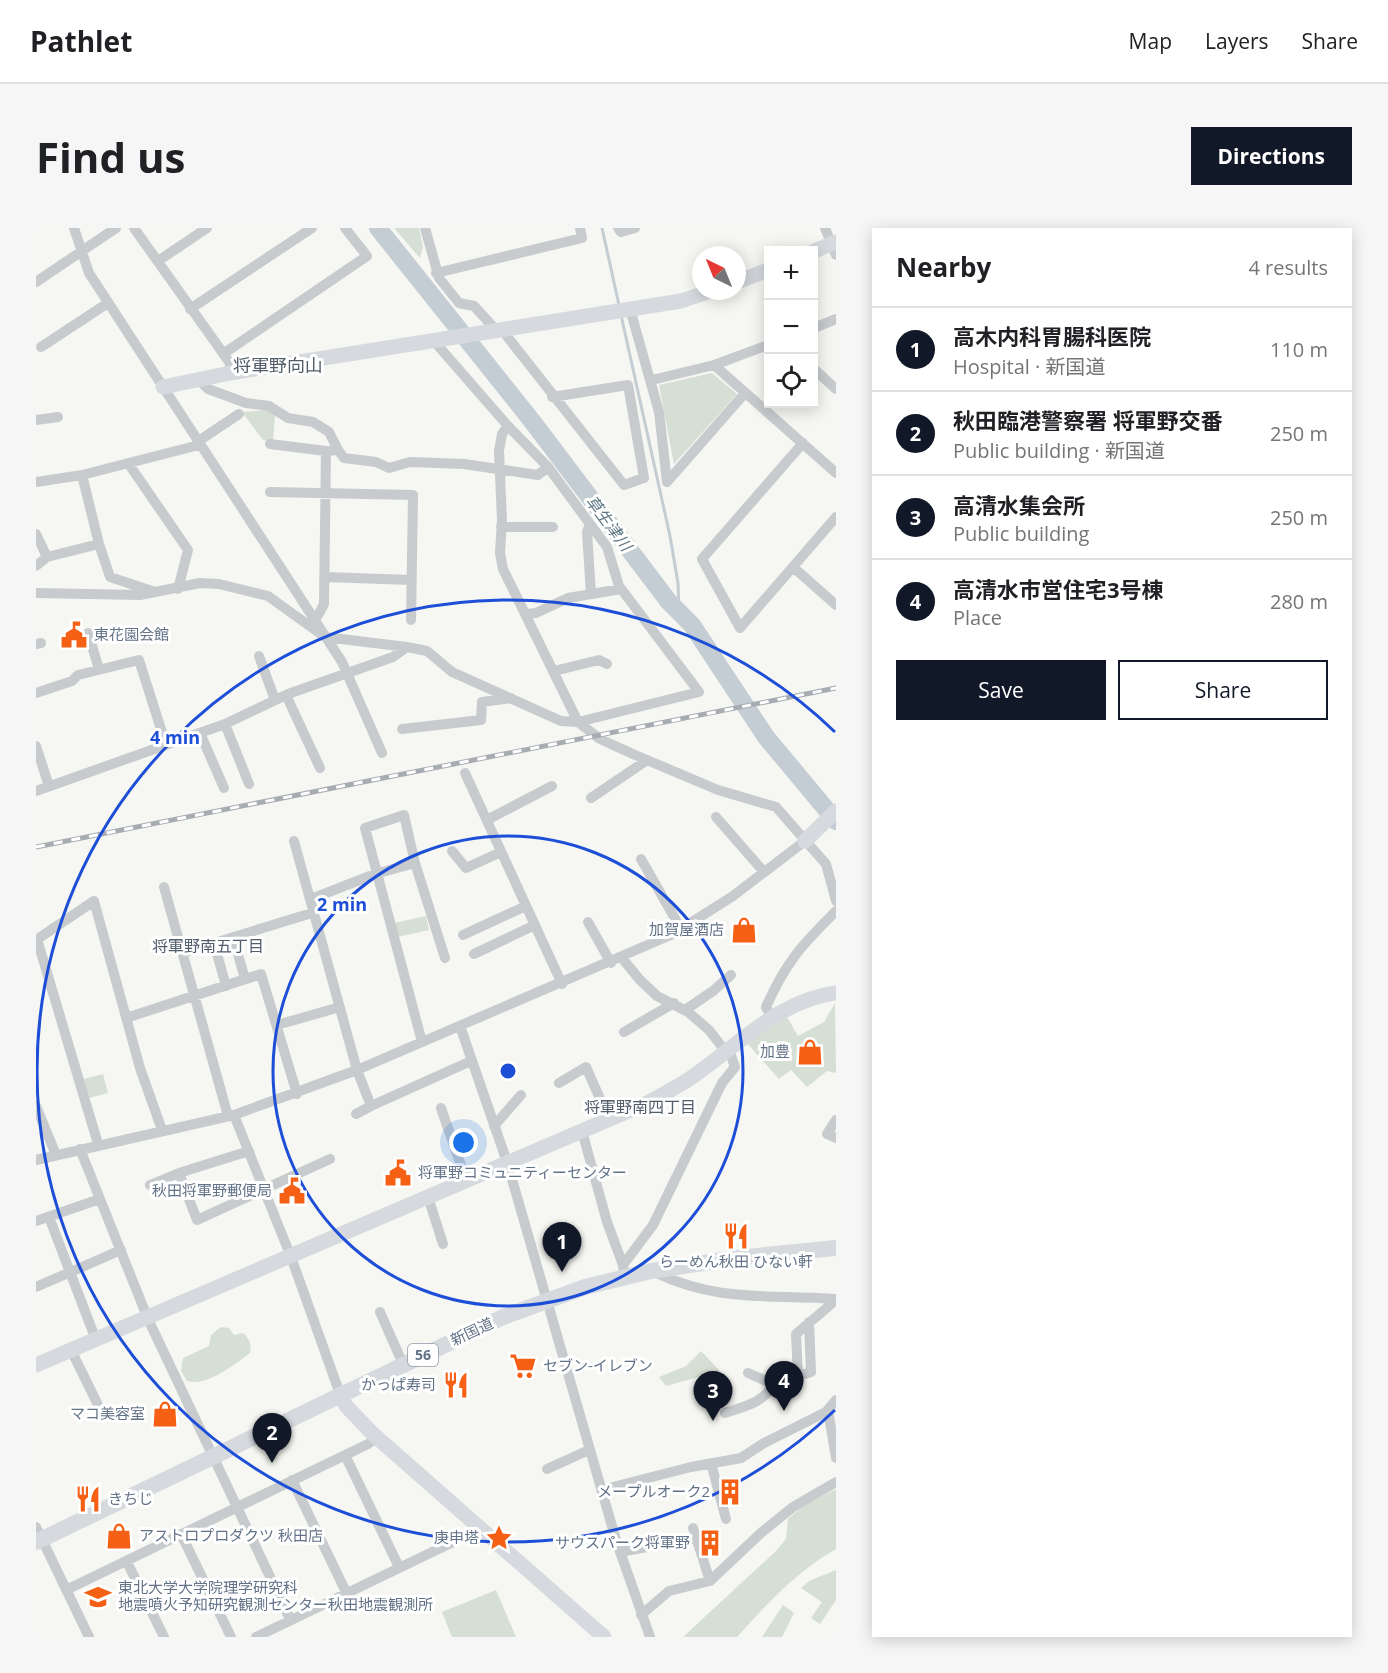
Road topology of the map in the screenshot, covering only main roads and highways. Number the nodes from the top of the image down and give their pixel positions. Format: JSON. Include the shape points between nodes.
{"nodes":[{"id":1,"x":836,"y":1248,"type":"edge"},
{"id":2,"x":38,"y":1536,"type":"edge"}],
"edges":[{"from":1,"to":2,"type":"main road","name":"新国道","number":"56","via":[[651,1271],[623,1271],[503,1317],[214,1457]]}]}
